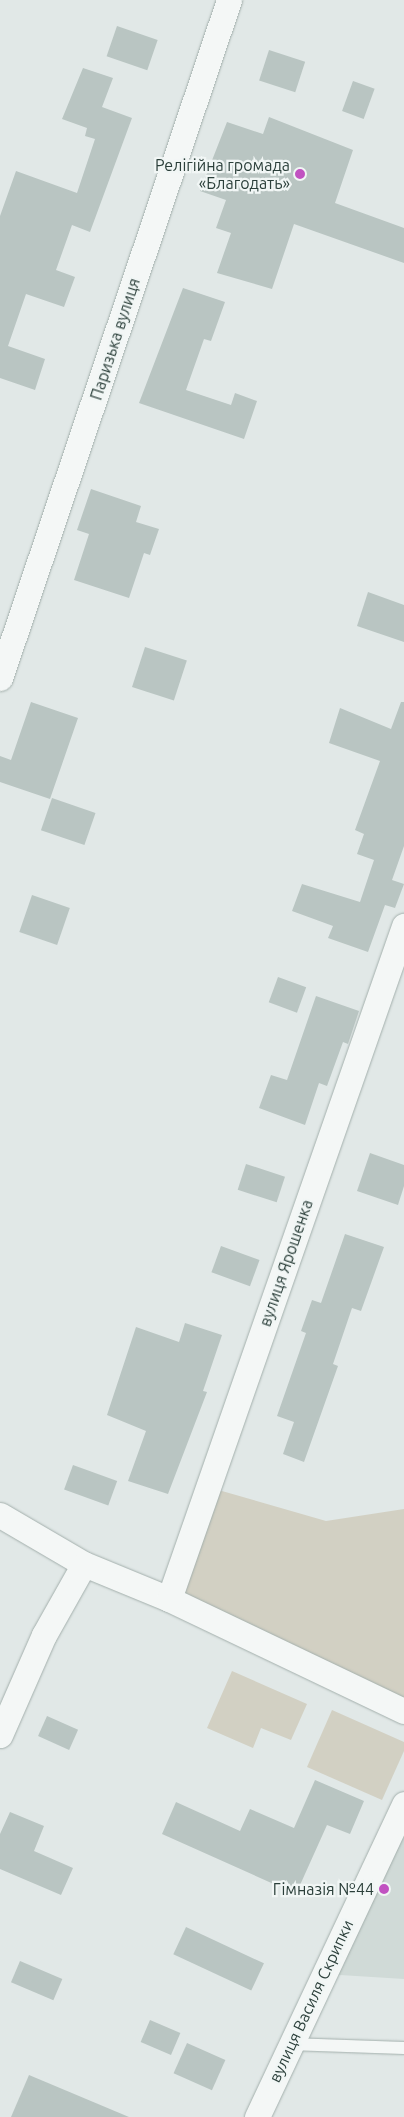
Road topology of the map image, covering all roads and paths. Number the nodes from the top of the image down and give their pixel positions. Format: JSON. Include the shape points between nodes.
{"nodes":[{"id":1,"x":229,"y":0,"type":"edge"},
{"id":2,"x":0,"y":678,"type":"edge"},
{"id":3,"x":404,"y":926,"type":"edge"},
{"id":4,"x":0,"y":1516,"type":"edge"},
{"id":5,"x":84,"y":1564,"type":"junction"},
{"id":6,"x":169,"y":1600,"type":"junction"},
{"id":7,"x":404,"y":1711,"type":"edge"},
{"id":8,"x":0,"y":1735,"type":"edge"},
{"id":9,"x":404,"y":1804,"type":"edge"},
{"id":10,"x":289,"y":2044,"type":"junction"},
{"id":11,"x":404,"y":2048,"type":"edge"},
{"id":12,"x":257,"y":2117,"type":"edge"}],
"edges":[{"from":1,"to":2,"type":"street","name":"Паризька вулиця"},
{"from":3,"to":6,"type":"street","name":"вулиця Ярошенка"},
{"from":4,"to":5,"type":"street"},
{"from":5,"to":6,"type":"street"},
{"from":5,"to":8,"type":"street","via":[[44,1635]]},
{"from":6,"to":7,"type":"street"},
{"from":9,"to":10,"type":"street","name":"вулиця Василя Скрипки"},
{"from":10,"to":11,"type":"lane"},
{"from":10,"to":12,"type":"street","name":"вулиця Василя Скрипки"}]}
